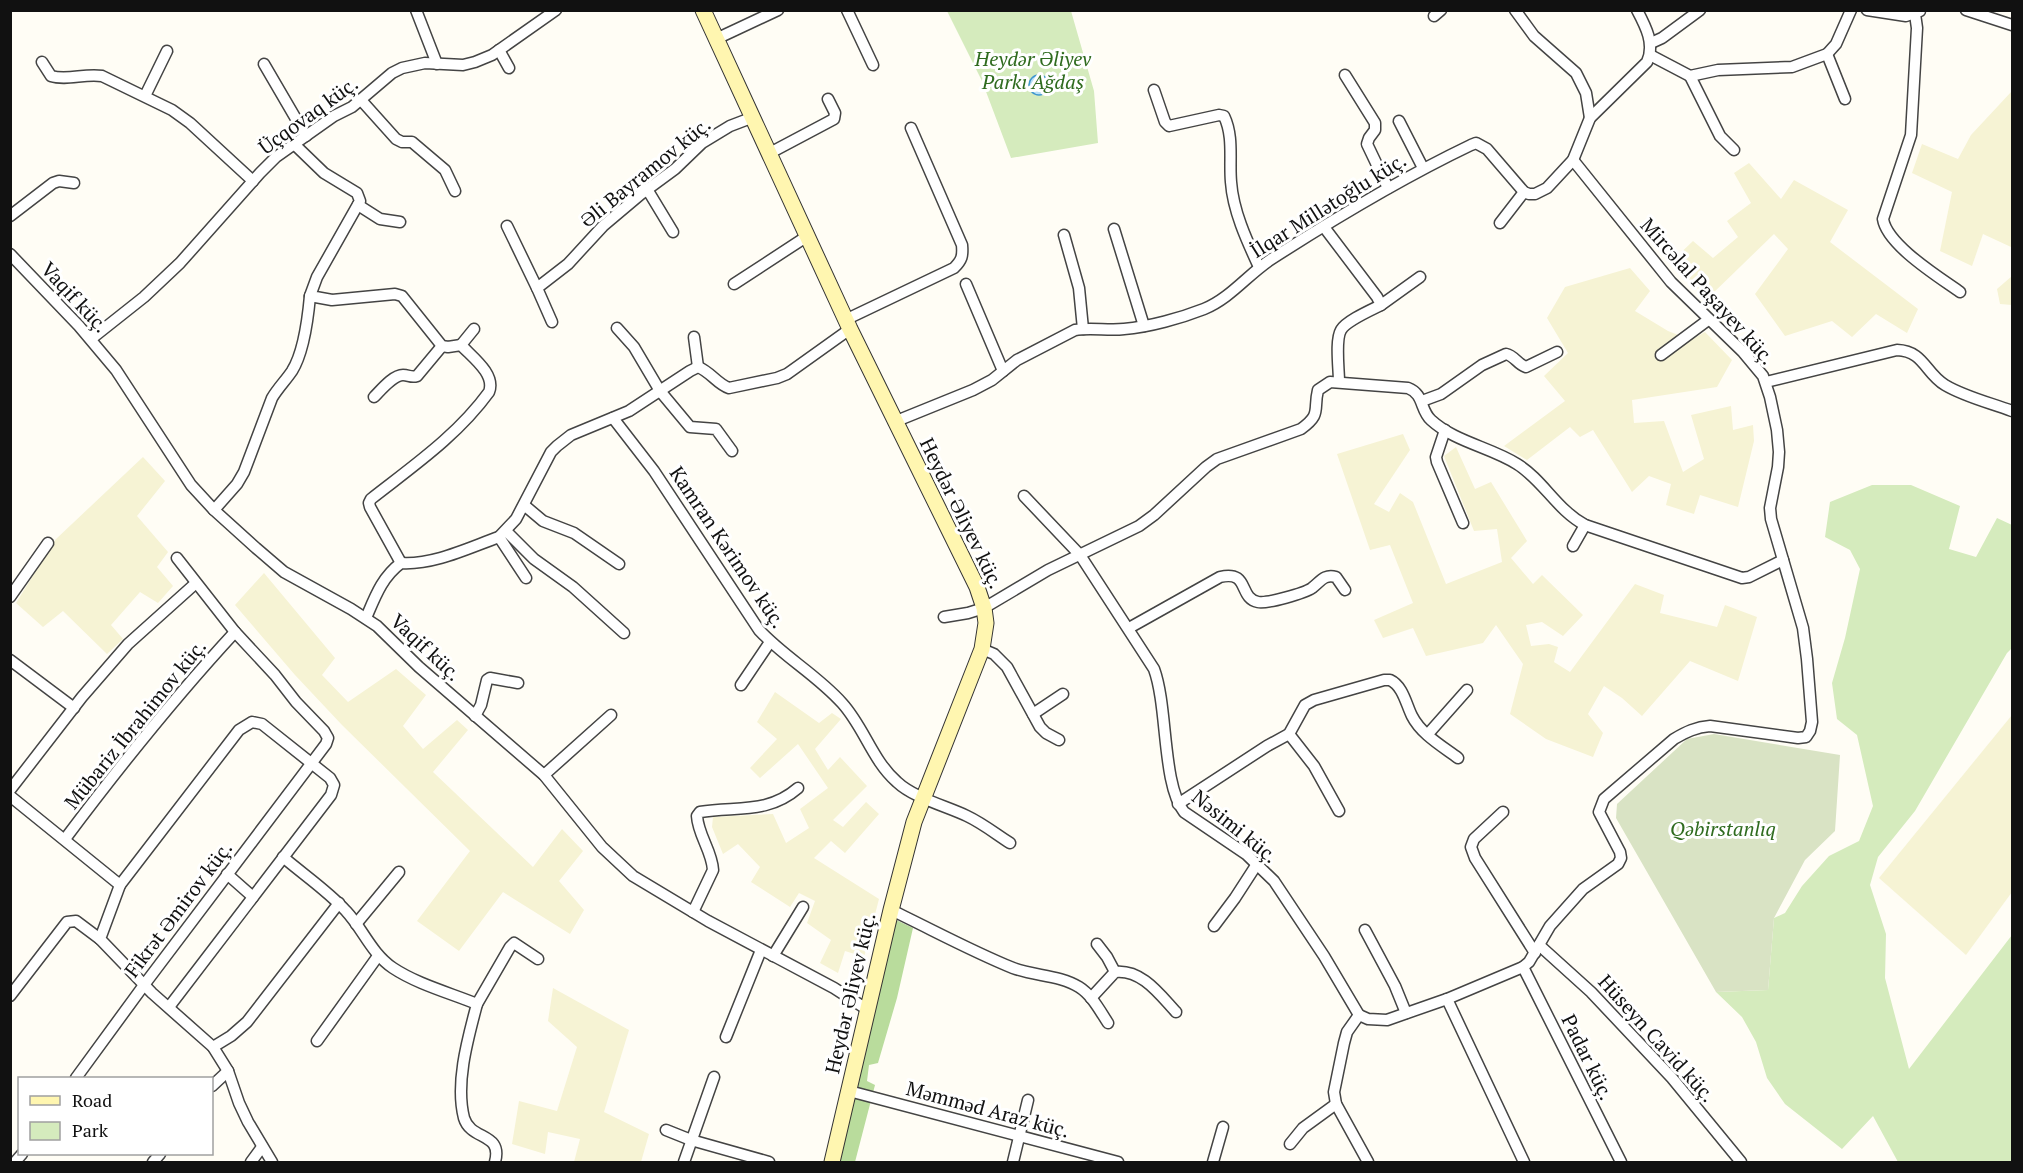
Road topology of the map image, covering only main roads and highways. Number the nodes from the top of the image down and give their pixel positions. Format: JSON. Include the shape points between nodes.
{"nodes":[{"id":1,"x":703,"y":10,"type":"edge"},
{"id":2,"x":832,"y":1162,"type":"edge"}],
"edges":[{"from":1,"to":2,"type":"main road","name":"Heydər Əliyev küç.","via":[[806,237],[984,608],[982,648],[907,845]]}]}
